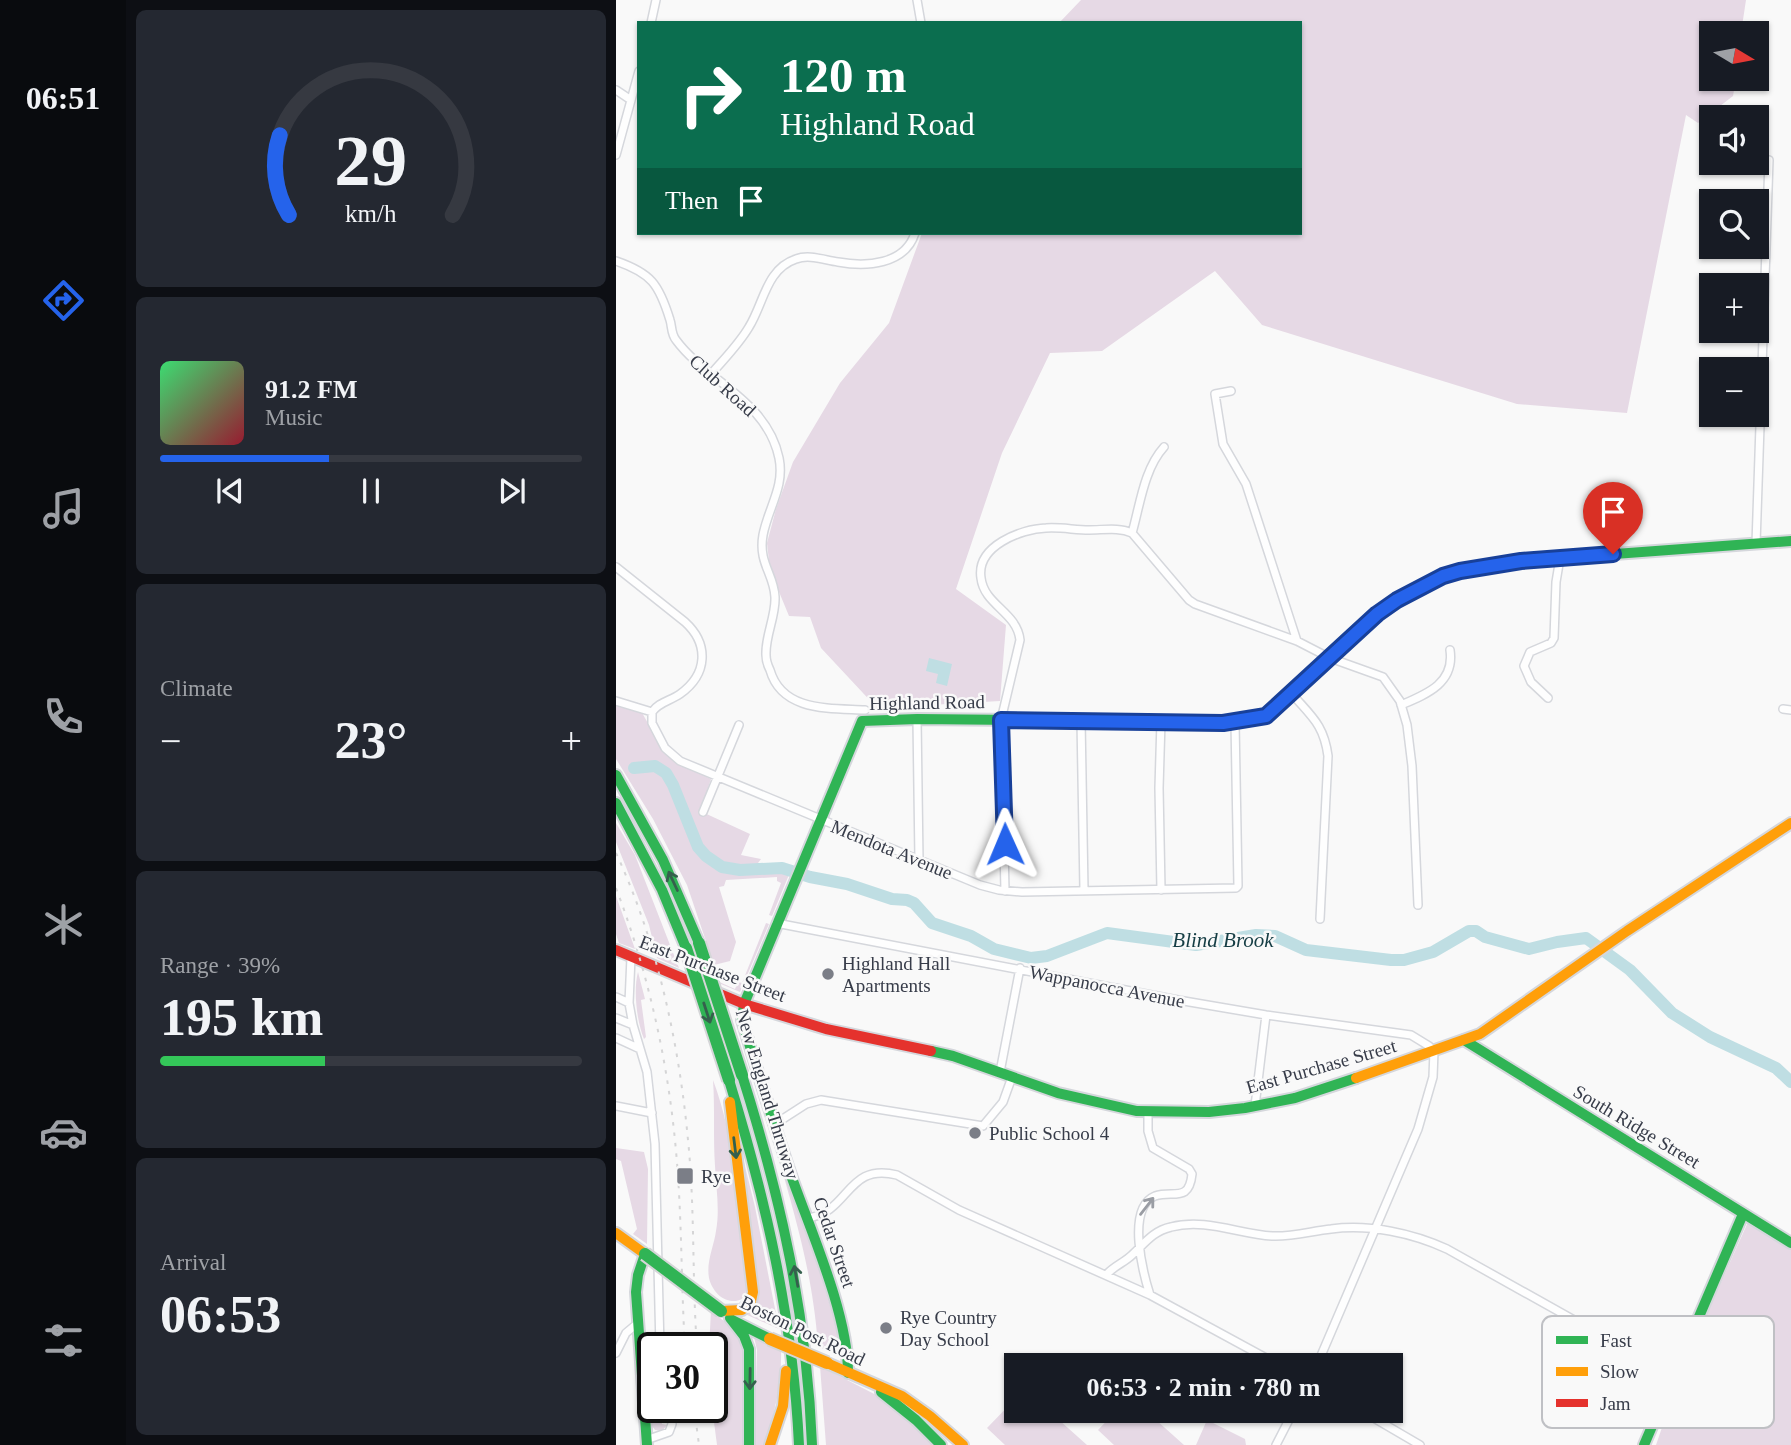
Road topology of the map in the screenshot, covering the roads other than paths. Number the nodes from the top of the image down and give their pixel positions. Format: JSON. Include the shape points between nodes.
{"nodes":[{"id":1,"x":656,"y":0,"type":"edge"},
{"id":2,"x":917,"y":0,"type":"edge"},
{"id":3,"x":651,"y":21,"type":"edge"},
{"id":4,"x":921,"y":21,"type":"edge"},
{"id":5,"x":637,"y":78,"type":"edge"},
{"id":6,"x":616,"y":90,"type":"edge"},
{"id":7,"x":631,"y":100,"type":"junction"},
{"id":8,"x":616,"y":155,"type":"edge"},
{"id":9,"x":1768,"y":175,"type":"edge"},
{"id":10,"x":914,"y":235,"type":"edge"},
{"id":11,"x":616,"y":261,"type":"edge"},
{"id":12,"x":712,"y":373,"type":"junction"},
{"id":13,"x":1231,"y":391,"type":"dead end"},
{"id":14,"x":1164,"y":447,"type":"dead end"},
{"id":15,"x":1132,"y":533,"type":"junction"},
{"id":16,"x":1791,"y":541,"type":"edge"},
{"id":17,"x":1756,"y":544,"type":"junction"},
{"id":18,"x":1560,"y":558,"type":"junction"},
{"id":19,"x":616,"y":567,"type":"edge"},
{"id":20,"x":1297,"y":640,"type":"junction"},
{"id":21,"x":1450,"y":650,"type":"dead end"},
{"id":22,"x":1330,"y":658,"type":"junction"},
{"id":23,"x":1292,"y":694,"type":"junction"},
{"id":24,"x":1548,"y":698,"type":"dead end"},
{"id":25,"x":616,"y":701,"type":"edge"},
{"id":26,"x":1401,"y":705,"type":"junction"},
{"id":27,"x":865,"y":710,"type":"dead end"},
{"id":28,"x":652,"y":712,"type":"junction"},
{"id":29,"x":917,"y":719,"type":"junction"},
{"id":30,"x":1001,"y":720,"type":"junction"},
{"id":31,"x":1081,"y":720,"type":"junction"},
{"id":32,"x":1161,"y":721,"type":"junction"},
{"id":33,"x":1235,"y":722,"type":"junction"},
{"id":34,"x":739,"y":725,"type":"dead end"},
{"id":35,"x":616,"y":775,"type":"edge"},
{"id":36,"x":718,"y":778,"type":"junction"},
{"id":37,"x":616,"y":803,"type":"edge"},
{"id":38,"x":703,"y":812,"type":"dead end"},
{"id":39,"x":819,"y":819,"type":"junction"},
{"id":40,"x":1791,"y":823,"type":"edge"},
{"id":41,"x":919,"y":860,"type":"junction"},
{"id":42,"x":1084,"y":890,"type":"junction"},
{"id":43,"x":1161,"y":890,"type":"junction"},
{"id":44,"x":1005,"y":891,"type":"junction"},
{"id":45,"x":1419,"y":905,"type":"dead end"},
{"id":46,"x":1320,"y":919,"type":"dead end"},
{"id":47,"x":776,"y":923,"type":"junction"},
{"id":48,"x":616,"y":950,"type":"edge"},
{"id":49,"x":631,"y":957,"type":"junction"},
{"id":50,"x":1020,"y":968,"type":"junction"},
{"id":51,"x":616,"y":997,"type":"edge"},
{"id":52,"x":629,"y":1003,"type":"junction"},
{"id":53,"x":744,"y":1004,"type":"junction"},
{"id":54,"x":1266,"y":1015,"type":"junction"},
{"id":55,"x":616,"y":1018,"type":"edge"},
{"id":56,"x":632,"y":1025,"type":"junction"},
{"id":57,"x":616,"y":1038,"type":"edge"},
{"id":58,"x":1464,"y":1040,"type":"junction"},
{"id":59,"x":640,"y":1049,"type":"junction"},
{"id":60,"x":1434,"y":1051,"type":"junction"},
{"id":61,"x":1006,"y":1075,"type":"junction"},
{"id":62,"x":729,"y":1080,"type":"junction"},
{"id":63,"x":616,"y":1106,"type":"edge"},
{"id":64,"x":1255,"y":1106,"type":"junction"},
{"id":65,"x":1148,"y":1112,"type":"junction"},
{"id":66,"x":652,"y":1113,"type":"junction"},
{"id":67,"x":775,"y":1124,"type":"junction"},
{"id":68,"x":1743,"y":1214,"type":"junction"},
{"id":69,"x":807,"y":1218,"type":"junction"},
{"id":70,"x":1377,"y":1230,"type":"junction"},
{"id":71,"x":616,"y":1234,"type":"edge"},
{"id":72,"x":1791,"y":1243,"type":"edge"},
{"id":73,"x":1140,"y":1246,"type":"junction"},
{"id":74,"x":645,"y":1254,"type":"junction"},
{"id":75,"x":1107,"y":1274,"type":"junction"},
{"id":76,"x":1150,"y":1295,"type":"junction"},
{"id":77,"x":725,"y":1315,"type":"junction"},
{"id":78,"x":1567,"y":1316,"type":"edge"},
{"id":79,"x":1700,"y":1316,"type":"edge"},
{"id":80,"x":638,"y":1323,"type":"junction"},
{"id":81,"x":788,"y":1327,"type":"junction"},
{"id":82,"x":660,"y":1332,"type":"edge"},
{"id":83,"x":616,"y":1353,"type":"edge"},
{"id":84,"x":1257,"y":1353,"type":"edge"},
{"id":85,"x":1322,"y":1353,"type":"edge"},
{"id":86,"x":848,"y":1373,"type":"junction"},
{"id":87,"x":873,"y":1385,"type":"junction"},
{"id":88,"x":811,"y":1417,"type":"junction"},
{"id":89,"x":672,"y":1423,"type":"edge"},
{"id":90,"x":1287,"y":1423,"type":"edge"},
{"id":91,"x":1382,"y":1423,"type":"edge"},
{"id":92,"x":1651,"y":1428,"type":"edge"},
{"id":93,"x":647,"y":1443,"type":"edge"},
{"id":94,"x":749,"y":1445,"type":"edge"},
{"id":95,"x":770,"y":1445,"type":"edge"},
{"id":96,"x":799,"y":1445,"type":"edge"},
{"id":97,"x":812,"y":1445,"type":"edge"},
{"id":98,"x":820,"y":1445,"type":"edge"},
{"id":99,"x":941,"y":1445,"type":"edge"},
{"id":100,"x":963,"y":1445,"type":"edge"},
{"id":101,"x":1276,"y":1445,"type":"edge"},
{"id":102,"x":1420,"y":1445,"type":"edge"},
{"id":103,"x":1644,"y":1445,"type":"edge"}],
"edges":[{"from":1,"to":3,"type":"street"},
{"from":2,"to":4,"type":"street"},
{"from":5,"to":7,"type":"street"},
{"from":6,"to":7,"type":"street"},
{"from":7,"to":8,"type":"street"},
{"from":9,"to":17,"type":"street"},
{"from":10,"to":12,"type":"street","via":[[907,249],[884,262],[858,264],[803,257],[786,263],[769,280],[749,328]]},
{"from":11,"to":12,"type":"street","name":"Club Road","via":[[647,274],[657,286],[673,337]]},
{"from":12,"to":27,"type":"street","name":"Club Road","via":[[762,421],[779,458],[779,488],[762,547],[775,597],[766,656],[772,678],[798,703]]},
{"from":13,"to":20,"type":"street","via":[[1214,394],[1223,444],[1246,484]]},
{"from":14,"to":15,"type":"street","via":[[1151,468]]},
{"from":15,"to":20,"type":"street","via":[[1195,604]]},
{"from":15,"to":30,"type":"street","via":[[1044,528],[1017,534],[987,555],[981,581],[993,602],[1014,621],[1020,640]]},
{"from":16,"to":17,"type":"main road","name":"Highland Road"},
{"from":17,"to":18,"type":"main road","name":"Highland Road"},
{"from":18,"to":22,"type":"main road","name":"Highland Road","via":[[1443,576],[1377,614]]},
{"from":18,"to":24,"type":"street","via":[[1554,638],[1530,652],[1524,666],[1531,682]]},
{"from":19,"to":28,"type":"street","via":[[691,627],[703,650],[699,670],[687,689]]},
{"from":20,"to":22,"type":"street"},
{"from":21,"to":26,"type":"street","via":[[1452,661],[1440,685]]},
{"from":22,"to":23,"type":"main road","name":"Highland Road"},
{"from":22,"to":26,"type":"street","via":[[1383,677]]},
{"from":23,"to":33,"type":"main road","name":"Highland Road","via":[[1266,716]]},
{"from":23,"to":46,"type":"street","via":[[1326,738]]},
{"from":25,"to":28,"type":"street"},
{"from":26,"to":45,"type":"street","via":[[1412,766]]},
{"from":28,"to":36,"type":"street","name":"Mendota Avenue","via":[[654,728],[670,754]]},
{"from":29,"to":30,"type":"main road","name":"Highland Road"},
{"from":29,"to":39,"type":"main road","name":"Highland Road","via":[[862,721]]},
{"from":29,"to":41,"type":"street"},
{"from":30,"to":31,"type":"main road","name":"Highland Road"},
{"from":30,"to":44,"type":"street"},
{"from":31,"to":32,"type":"main road","name":"Highland Road"},
{"from":31,"to":42,"type":"street"},
{"from":32,"to":33,"type":"main road","name":"Highland Road"},
{"from":32,"to":43,"type":"street"},
{"from":33,"to":43,"type":"street","name":"Mendota Avenue","via":[[1238,884],[1233,889]]},
{"from":34,"to":36,"type":"street"},
{"from":88,"to":35,"type":"main road","name":"New England Thruway","one_way":true,"bridge":true,"via":[[792,1255],[775,1183],[699,943],[663,860]]},
{"from":36,"to":38,"type":"street"},
{"from":36,"to":39,"type":"street","name":"Mendota Avenue"},
{"from":37,"to":62,"type":"main road","name":"New England Thruway","one_way":true,"bridge":true,"via":[[685,948]]},
{"from":39,"to":41,"type":"street","name":"Mendota Avenue"},
{"from":39,"to":47,"type":"main road","name":"Highland Road"},
{"from":40,"to":58,"type":"main road"},
{"from":41,"to":44,"type":"street","name":"Mendota Avenue"},
{"from":42,"to":43,"type":"street","name":"Mendota Avenue"},
{"from":42,"to":44,"type":"street","name":"Mendota Avenue"},
{"from":47,"to":50,"type":"street","name":"Wappanocca Avenue"},
{"from":47,"to":53,"type":"main road","name":"Highland Road"},
{"from":48,"to":49,"type":"main road","name":"East Purchase Street"},
{"from":49,"to":52,"type":"street"},
{"from":49,"to":53,"type":"main road","name":"East Purchase Street"},
{"from":50,"to":54,"type":"street","name":"Wappanocca Avenue"},
{"from":50,"to":61,"type":"street"},
{"from":51,"to":52,"type":"street"},
{"from":52,"to":56,"type":"street"},
{"from":53,"to":61,"type":"main road","name":"East Purchase Street","via":[[830,1030],[946,1054]]},
{"from":53,"to":67,"type":"main road","name":"Cedar Street","via":[[743,1027]]},
{"from":54,"to":60,"type":"street","name":"Wappanocca Avenue","via":[[1411,1035]]},
{"from":54,"to":64,"type":"street"},
{"from":55,"to":56,"type":"street"},
{"from":56,"to":59,"type":"street"},
{"from":57,"to":59,"type":"street"},
{"from":58,"to":60,"type":"main road","name":"East Purchase Street"},
{"from":58,"to":68,"type":"main road","name":"South Ridge Street"},
{"from":59,"to":66,"type":"street"},
{"from":60,"to":64,"type":"main road","name":"East Purchase Street","via":[[1334,1086]]},
{"from":60,"to":70,"type":"street","via":[[1433,1077],[1418,1129]]},
{"from":61,"to":65,"type":"main road","name":"East Purchase Street","via":[[1058,1093]]},
{"from":61,"to":67,"type":"street","via":[[1003,1102],[984,1126],[821,1100]]},
{"from":62,"to":77,"type":"main road","one_way":true,"via":[[753,1292],[746,1308]]},
{"from":62,"to":81,"type":"main road","name":"New England Thruway","via":[[768,1213]]},
{"from":63,"to":66,"type":"street"},
{"from":64,"to":65,"type":"main road","name":"East Purchase Street"},
{"from":73,"to":65,"type":"street","one_way":true,"via":[[1139,1216],[1146,1203],[1154,1196],[1182,1194],[1192,1174],[1153,1148]]},
{"from":66,"to":82,"type":"street"},
{"from":67,"to":69,"type":"main road","name":"Cedar Street"},
{"from":68,"to":72,"type":"main road","name":"South Ridge Street"},
{"from":68,"to":79,"type":"main road"},
{"from":69,"to":75,"type":"street","via":[[833,1209],[861,1179],[886,1173]]},
{"from":69,"to":86,"type":"main road","name":"Cedar Street","via":[[841,1322]]},
{"from":70,"to":73,"type":"street","via":[[1331,1229],[1275,1236],[1188,1224],[1161,1229]]},
{"from":70,"to":78,"type":"street","via":[[1447,1249]]},
{"from":70,"to":85,"type":"street"},
{"from":71,"to":74,"type":"main road","name":"Boston Post Road"},
{"from":73,"to":75,"type":"street"},
{"from":73,"to":76,"type":"street"},
{"from":74,"to":77,"type":"main road","name":"Boston Post Road","bridge":true},
{"from":74,"to":80,"type":"main road","via":[[636,1283]]},
{"from":75,"to":76,"type":"street"},
{"from":76,"to":84,"type":"street"},
{"from":77,"to":86,"type":"main road","name":"Boston Post Road","bridge":true},
{"from":77,"to":94,"type":"main road","one_way":true,"via":[[749,1349]]},
{"from":80,"to":83,"type":"street","via":[[626,1333]]},
{"from":80,"to":93,"type":"main road"},
{"from":81,"to":95,"type":"main road","via":[[784,1398]]},
{"from":81,"to":96,"type":"main road","name":"New England Thruway"},
{"from":86,"to":87,"type":"main road","name":"Boston Post Road"},
{"from":87,"to":99,"type":"main road","name":"Boston Post Road"},
{"from":87,"to":100,"type":"main road","name":"Boston Post Road","via":[[913,1403]]},
{"from":88,"to":97,"type":"main road","name":"New England Thruway"},
{"from":88,"to":98,"type":"main road"},
{"from":89,"to":93,"type":"street","via":[[669,1432]]},
{"from":90,"to":101,"type":"street"},
{"from":91,"to":102,"type":"street"},
{"from":92,"to":103,"type":"main road"}]}
